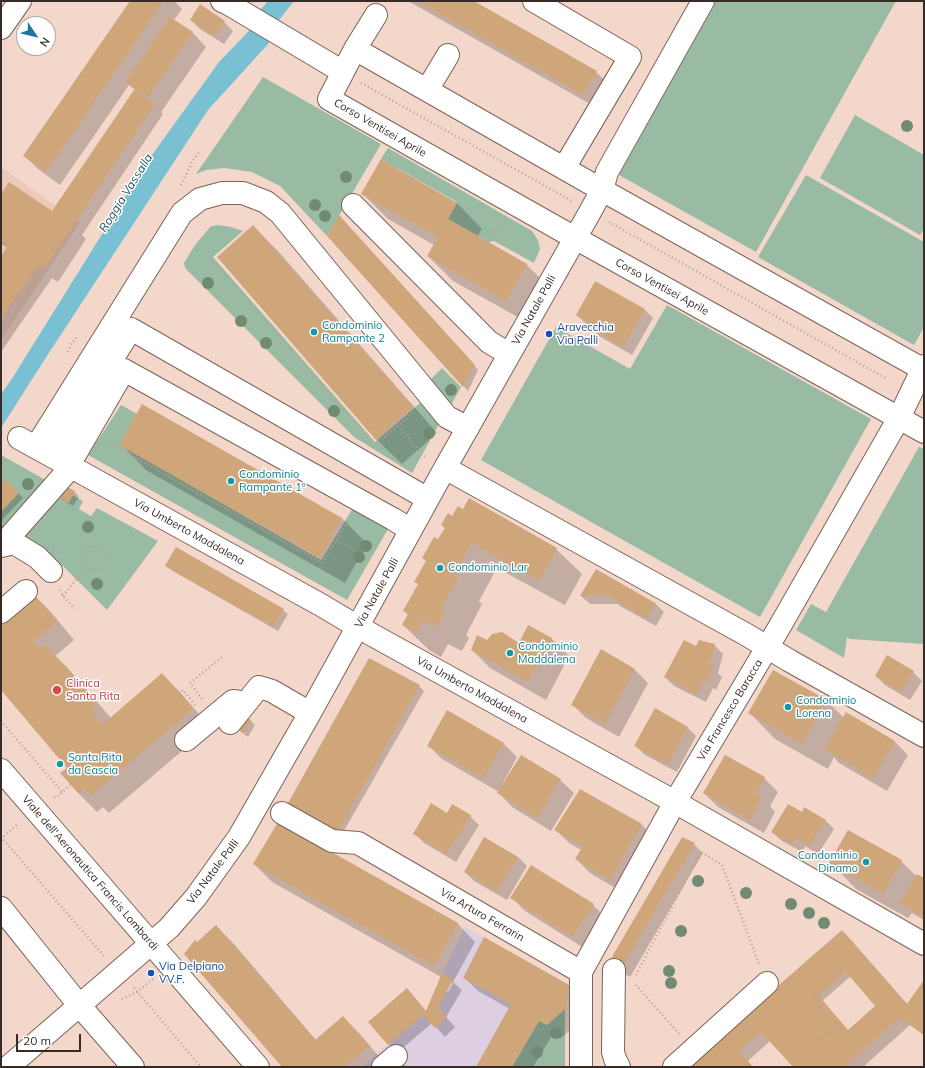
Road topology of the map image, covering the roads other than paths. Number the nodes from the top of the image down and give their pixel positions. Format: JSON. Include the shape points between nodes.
{"nodes":[{"id":1,"x":20,"y":1,"type":"edge"},
{"id":2,"x":222,"y":1,"type":"edge"},
{"id":3,"x":534,"y":1,"type":"edge"},
{"id":4,"x":703,"y":1,"type":"edge"},
{"id":5,"x":376,"y":15,"type":"dead end"},
{"id":6,"x":1,"y":28,"type":"edge"},
{"id":7,"x":355,"y":49,"type":"junction"},
{"id":8,"x":448,"y":55,"type":"dead end"},
{"id":9,"x":343,"y":72,"type":"junction"},
{"id":10,"x":427,"y":90,"type":"junction"},
{"id":11,"x":564,"y":168,"type":"junction"},
{"id":12,"x":602,"y":190,"type":"junction"},
{"id":13,"x":353,"y":205,"type":"dead end"},
{"id":14,"x":575,"y":238,"type":"junction"},
{"id":15,"x":509,"y":354,"type":"junction"},
{"id":16,"x":923,"y":368,"type":"edge"},
{"id":17,"x":899,"y":418,"type":"junction"},
{"id":18,"x":468,"y":428,"type":"junction"},
{"id":19,"x":924,"y":432,"type":"edge"},
{"id":20,"x":49,"y":455,"type":"junction"},
{"id":21,"x":438,"y":464,"type":"junction"},
{"id":22,"x":428,"y":499,"type":"junction"},
{"id":23,"x":411,"y":530,"type":"junction"},
{"id":24,"x":3,"y":545,"type":"edge"},
{"id":25,"x":51,"y":571,"type":"dead end"},
{"id":26,"x":26,"y":591,"type":"dead end"},
{"id":27,"x":1,"y":612,"type":"edge"},
{"id":28,"x":358,"y":627,"type":"junction"},
{"id":29,"x":767,"y":648,"type":"junction"},
{"id":30,"x":246,"y":702,"type":"junction"},
{"id":31,"x":310,"y":713,"type":"junction"},
{"id":32,"x":230,"y":723,"type":"dead end"},
{"id":33,"x":924,"y":736,"type":"edge"},
{"id":34,"x":186,"y":740,"type":"dead end"},
{"id":35,"x":1,"y":770,"type":"edge"},
{"id":36,"x":675,"y":802,"type":"junction"},
{"id":37,"x":282,"y":813,"type":"dead end"},
{"id":38,"x":1,"y":908,"type":"edge"},
{"id":39,"x":151,"y":944,"type":"junction"},
{"id":40,"x":924,"y":944,"type":"edge"},
{"id":41,"x":614,"y":970,"type":"dead end"},
{"id":42,"x":581,"y":972,"type":"junction"},
{"id":43,"x":767,"y":983,"type":"road end"},
{"id":44,"x":79,"y":1005,"type":"junction"},
{"id":45,"x":8,"y":1067,"type":"edge"},
{"id":46,"x":133,"y":1067,"type":"edge"},
{"id":47,"x":258,"y":1067,"type":"edge"},
{"id":48,"x":581,"y":1067,"type":"edge"},
{"id":49,"x":619,"y":1067,"type":"edge"},
{"id":50,"x":674,"y":1067,"type":"edge"}],
"edges":[{"from":1,"to":6,"type":"street"},
{"from":2,"to":9,"type":"street"},
{"from":3,"to":11,"type":"street","via":[[630,57]]},
{"from":4,"to":12,"type":"street","name":"Via Natale Palli","via":[[607,172]]},
{"from":5,"to":7,"type":"street","name":"Corso Ventisei Aprile"},
{"from":7,"to":9,"type":"street","name":"Corso Ventisei Aprile"},
{"from":7,"to":10,"type":"street"},
{"from":8,"to":10,"type":"street"},
{"from":9,"to":14,"type":"street","name":"Corso Ventisei Aprile","via":[[329,99]]},
{"from":10,"to":11,"type":"street"},
{"from":11,"to":12,"type":"street"},
{"from":12,"to":14,"type":"street","name":"Via Natale Palli"},
{"from":12,"to":16,"type":"street"},
{"from":13,"to":15,"type":"street","via":[[489,342]]},
{"from":14,"to":15,"type":"street","name":"Via Natale Palli"},
{"from":14,"to":17,"type":"street","name":"Corso Ventisei Aprile"},
{"from":15,"to":18,"type":"street","name":"Via Natale Palli"},
{"from":16,"to":17,"type":"street","name":"Via Francesco Baracca"},
{"from":17,"to":19,"type":"street","name":"Corso Ventisei Aprile"},
{"from":17,"to":29,"type":"street","name":"Via Francesco Baracca"},
{"from":18,"to":20,"type":"street","via":[[447,417],[280,213],[266,202],[243,192],[222,193],[200,199],[182,213]]},
{"from":18,"to":21,"type":"street","name":"Via Natale Palli"},
{"from":20,"to":22,"type":"street","via":[[131,329]]},
{"from":20,"to":23,"type":"street","via":[[76,453],[124,370]]},
{"from":20,"to":24,"type":"street","via":[[12,534]]},
{"from":20,"to":28,"type":"street","name":"Via Umberto Maddalena","via":[[321,604]]},
{"from":21,"to":22,"type":"street","name":"Via Natale Palli"},
{"from":21,"to":29,"type":"street"},
{"from":22,"to":23,"type":"street","name":"Via Natale Palli"},
{"from":23,"to":28,"type":"street","name":"Via Natale Palli"},
{"from":24,"to":25,"type":"street","via":[[14,544],[37,558]]},
{"from":26,"to":27,"type":"street"},
{"from":28,"to":31,"type":"street","name":"Via Natale Palli"},
{"from":28,"to":36,"type":"street","name":"Via Umberto Maddalena"},
{"from":29,"to":33,"type":"street"},
{"from":29,"to":36,"type":"street","name":"Via Francesco Baracca"},
{"from":30,"to":31,"type":"street","via":[[259,687],[272,691]]},
{"from":30,"to":32,"type":"street"},
{"from":30,"to":34,"type":"street","via":[[233,701]]},
{"from":31,"to":39,"type":"street","name":"Via Natale Palli","via":[[239,837],[196,898]]},
{"from":35,"to":39,"type":"street","name":"Viale dell'Aeronautica Francis Lombardi"},
{"from":36,"to":40,"type":"street","name":"Via Umberto Maddalena"},
{"from":36,"to":42,"type":"street","name":"Via Francesco Baracca"},
{"from":37,"to":42,"type":"street","name":"Via Arturo Ferrarin","via":[[332,841],[358,843]]},
{"from":38,"to":44,"type":"street"},
{"from":39,"to":44,"type":"street","name":"Via Natale Palli","via":[[113,966]]},
{"from":39,"to":47,"type":"street","name":"Viale dell'Aeronautica Francis Lombardi"},
{"from":41,"to":49,"type":"street","via":[[613,1052]]},
{"from":42,"to":48,"type":"street","name":"Via Francesco Baracca"},
{"from":43,"to":50,"type":"street"},
{"from":44,"to":45,"type":"street","name":"Via Natale Palli"},
{"from":44,"to":46,"type":"street"}]}
